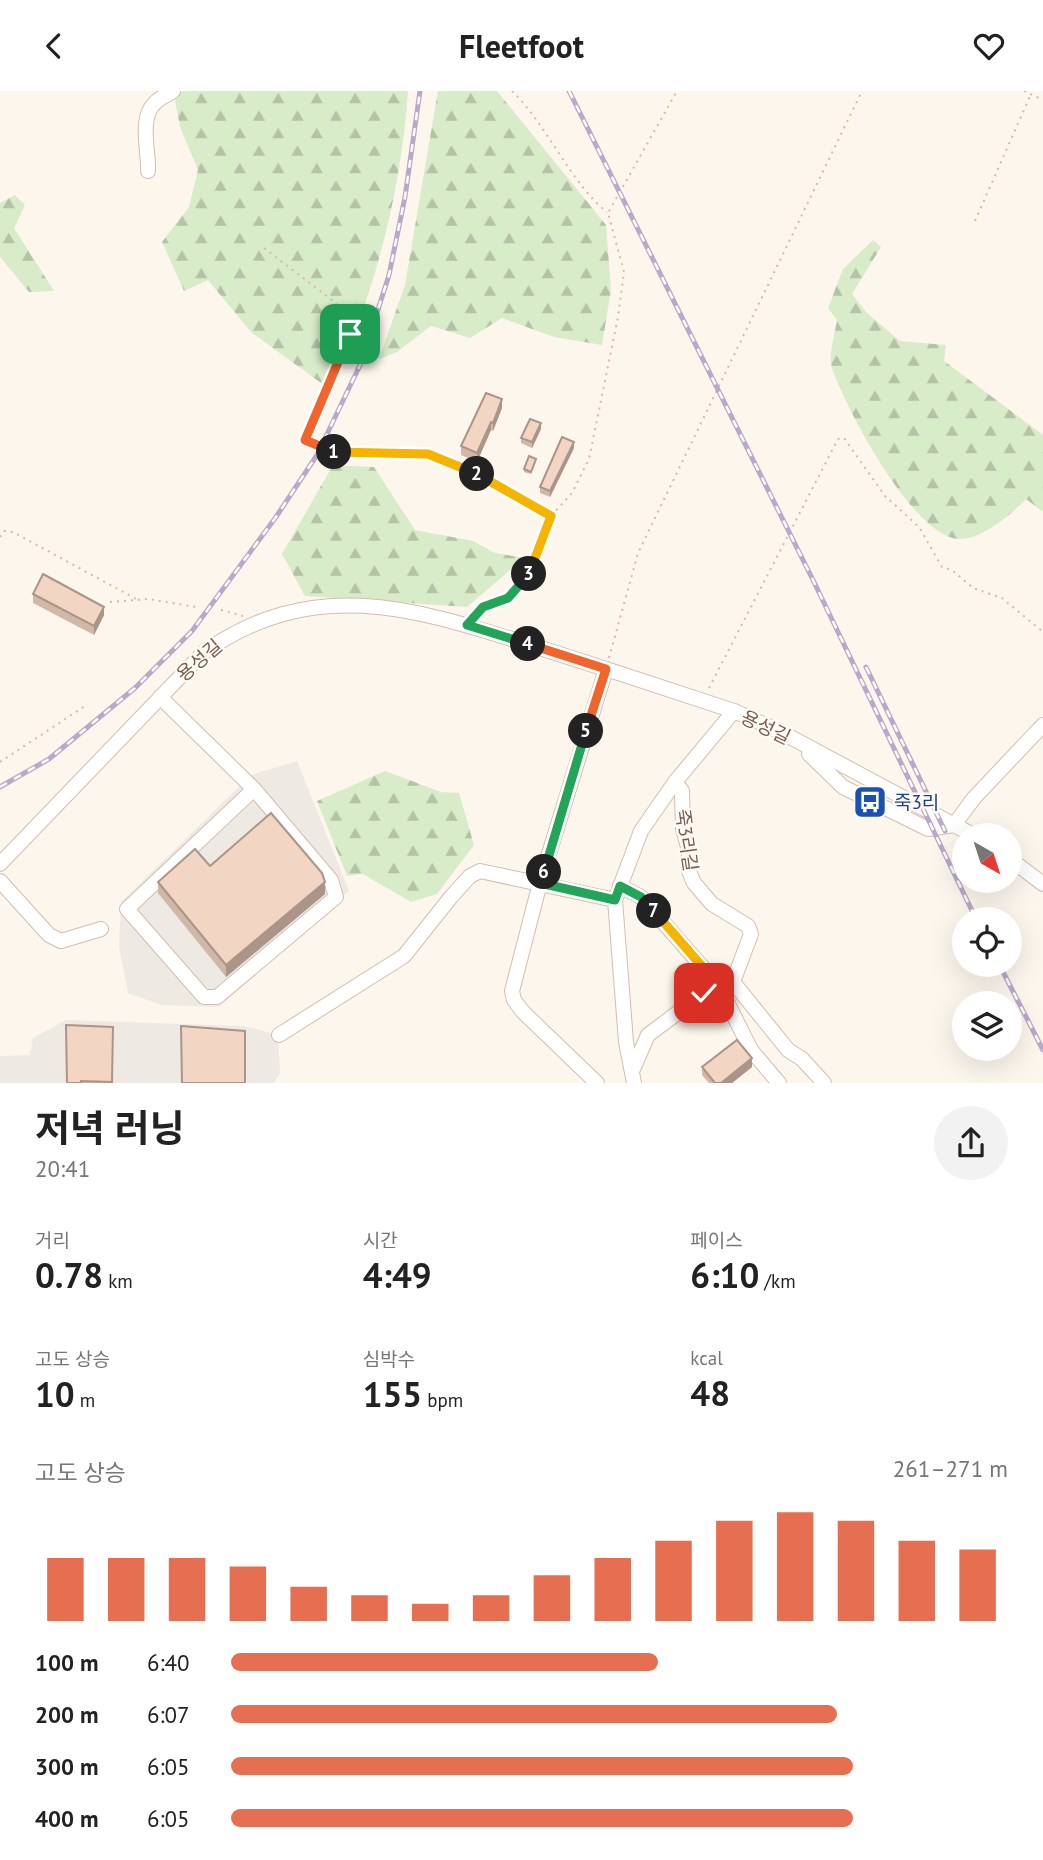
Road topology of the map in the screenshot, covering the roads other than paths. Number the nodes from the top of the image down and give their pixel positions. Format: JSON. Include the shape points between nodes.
{"nodes":[{"id":1,"x":173,"y":91,"type":"edge"},
{"id":2,"x":148,"y":171,"type":"dead end"},
{"id":3,"x":606,"y":669,"type":"junction"},
{"id":4,"x":160,"y":697,"type":"junction"},
{"id":5,"x":734,"y":711,"type":"junction"},
{"id":6,"x":1043,"y":725,"type":"edge"},
{"id":7,"x":675,"y":782,"type":"junction"},
{"id":8,"x":254,"y":789,"type":"junction"},
{"id":9,"x":955,"y":823,"type":"edge"},
{"id":10,"x":952,"y":824,"type":"edge"},
{"id":11,"x":0,"y":864,"type":"edge"},
{"id":12,"x":1022,"y":868,"type":"edge"},
{"id":13,"x":0,"y":881,"type":"edge"},
{"id":14,"x":540,"y":883,"type":"junction"},
{"id":15,"x":1043,"y":884,"type":"edge"},
{"id":16,"x":618,"y":893,"type":"junction"},
{"id":17,"x":101,"y":929,"type":"dead end"},
{"id":18,"x":726,"y":984,"type":"junction"},
{"id":19,"x":279,"y":1035,"type":"dead end"},
{"id":20,"x":633,"y":1076,"type":"edge"},
{"id":21,"x":597,"y":1083,"type":"edge"},
{"id":22,"x":779,"y":1083,"type":"edge"},
{"id":23,"x":824,"y":1083,"type":"edge"}],
"edges":[{"from":1,"to":2,"type":"street","via":[[153,104],[147,118]]},
{"from":3,"to":4,"type":"street","name":"용성길","via":[[398,608],[326,605],[260,620],[231,633],[202,653]]},
{"from":3,"to":5,"type":"street","name":"용성길"},
{"from":3,"to":14,"type":"street"},
{"from":4,"to":8,"type":"street"},
{"from":4,"to":11,"type":"street","name":"용성길"},
{"from":5,"to":7,"type":"street","name":"죽3리길"},
{"from":5,"to":10,"type":"street","name":"용성길"},
{"from":6,"to":9,"type":"street"},
{"from":7,"to":16,"type":"street","name":"죽3리길","via":[[641,831]]},
{"from":7,"to":18,"type":"street","name":"죽3리길","via":[[682,791],[683,829],[694,883],[712,904],[748,926],[751,934]]},
{"from":8,"to":8,"type":"street","via":[[127,909],[204,997],[217,997],[336,897],[331,880]]},
{"from":12,"to":15,"type":"street"},
{"from":13,"to":17,"type":"street","via":[[48,935],[61,941]]},
{"from":14,"to":16,"type":"street"},
{"from":14,"to":19,"type":"street","via":[[480,871],[470,876],[404,956]]},
{"from":14,"to":21,"type":"street","via":[[513,978],[514,1000]]},
{"from":16,"to":18,"type":"street","via":[[641,897]]},
{"from":16,"to":20,"type":"street","name":"죽3리길","via":[[626,1042]]},
{"from":18,"to":20,"type":"street","name":"죽3리길","via":[[694,1000],[648,1035]]},
{"from":18,"to":22,"type":"street","via":[[751,1050]]},
{"from":18,"to":23,"type":"street"}]}
